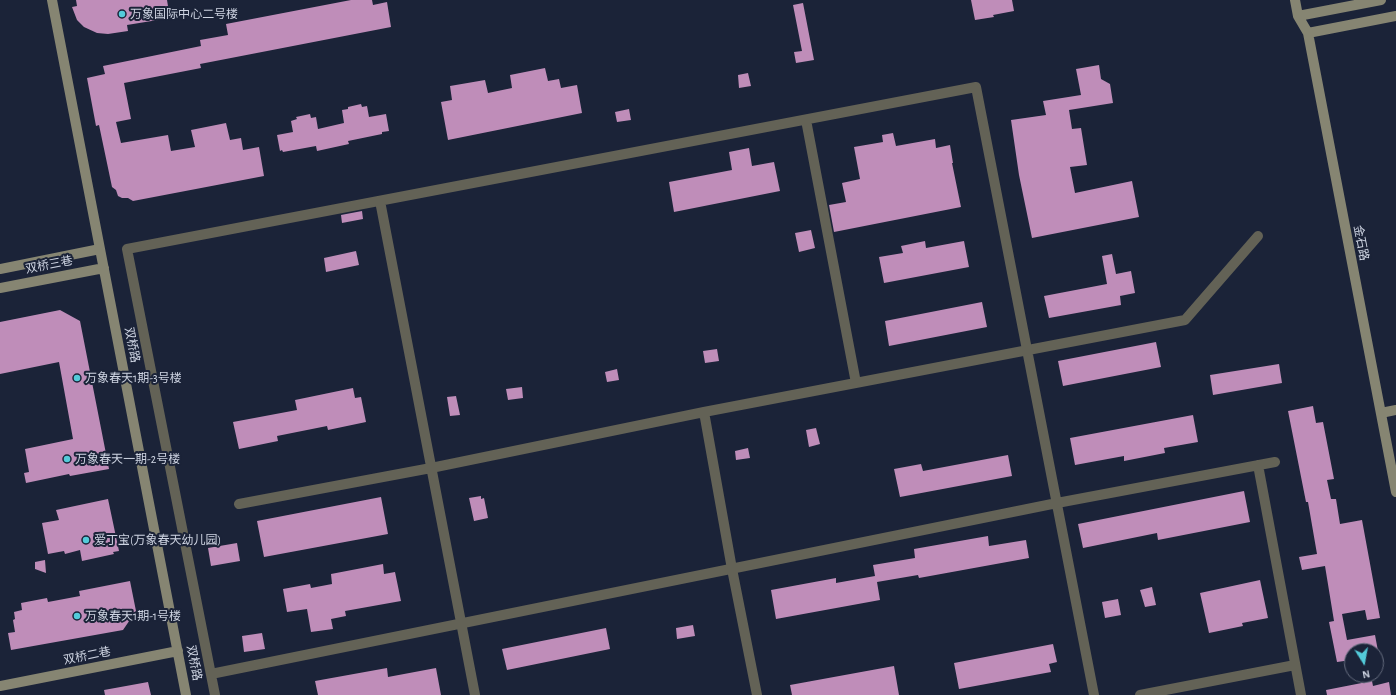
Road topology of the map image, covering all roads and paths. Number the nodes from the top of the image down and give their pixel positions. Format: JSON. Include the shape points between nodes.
{"nodes":[{"id":1,"x":52,"y":0,"type":"edge"},
{"id":2,"x":1294,"y":0,"type":"edge"},
{"id":3,"x":1381,"y":0,"type":"edge"},
{"id":4,"x":1298,"y":16,"type":"junction"},
{"id":5,"x":1396,"y":16,"type":"edge"},
{"id":6,"x":1308,"y":33,"type":"junction"},
{"id":7,"x":806,"y":120,"type":"junction"},
{"id":8,"x":380,"y":201,"type":"junction"},
{"id":9,"x":1258,"y":236,"type":"dead end"},
{"id":10,"x":100,"y":249,"type":"junction"},
{"id":11,"x":104,"y":268,"type":"junction"},
{"id":12,"x":0,"y":269,"type":"edge"},
{"id":13,"x":0,"y":288,"type":"edge"},
{"id":14,"x":1028,"y":349,"type":"junction"},
{"id":15,"x":856,"y":383,"type":"junction"},
{"id":16,"x":1396,"y":410,"type":"edge"},
{"id":17,"x":704,"y":412,"type":"junction"},
{"id":18,"x":1381,"y":413,"type":"junction"},
{"id":19,"x":1275,"y":462,"type":"dead end"},
{"id":20,"x":1258,"y":465,"type":"junction"},
{"id":21,"x":431,"y":468,"type":"junction"},
{"id":22,"x":1396,"y":492,"type":"edge"},
{"id":23,"x":1057,"y":503,"type":"junction"},
{"id":24,"x":239,"y":504,"type":"dead end"},
{"id":25,"x":732,"y":569,"type":"junction"},
{"id":26,"x":460,"y":622,"type":"junction"},
{"id":27,"x":178,"y":651,"type":"junction"},
{"id":28,"x":1295,"y":665,"type":"junction"},
{"id":29,"x":211,"y":674,"type":"junction"},
{"id":30,"x":0,"y":686,"type":"edge"},
{"id":31,"x":186,"y":695,"type":"edge"},
{"id":32,"x":215,"y":695,"type":"edge"},
{"id":33,"x":475,"y":695,"type":"edge"},
{"id":34,"x":757,"y":695,"type":"edge"},
{"id":35,"x":1094,"y":695,"type":"edge"},
{"id":36,"x":1140,"y":695,"type":"edge"},
{"id":37,"x":1301,"y":695,"type":"edge"}],
"edges":[{"from":1,"to":10,"type":"street","name":"双桥路"},
{"from":2,"to":4,"type":"street","name":"金石路"},
{"from":3,"to":4,"type":"street"},
{"from":4,"to":6,"type":"street","name":"金石路"},
{"from":5,"to":6,"type":"street"},
{"from":6,"to":18,"type":"street","name":"金石路"},
{"from":7,"to":8,"type":"street"},
{"from":7,"to":14,"type":"street","via":[[976,87]]},
{"from":7,"to":15,"type":"street"},
{"from":8,"to":21,"type":"street"},
{"from":8,"to":29,"type":"street","via":[[127,250]]},
{"from":9,"to":14,"type":"street","via":[[1185,320]]},
{"from":10,"to":11,"type":"street","name":"双桥路"},
{"from":10,"to":12,"type":"street","name":"双桥三巷"},
{"from":11,"to":13,"type":"street","name":"双桥三巷"},
{"from":11,"to":27,"type":"street","name":"双桥路"},
{"from":14,"to":15,"type":"street"},
{"from":14,"to":23,"type":"street"},
{"from":15,"to":17,"type":"street"},
{"from":16,"to":18,"type":"street"},
{"from":17,"to":21,"type":"street"},
{"from":17,"to":25,"type":"street"},
{"from":18,"to":22,"type":"street","name":"金石路"},
{"from":19,"to":20,"type":"street"},
{"from":20,"to":23,"type":"street"},
{"from":20,"to":28,"type":"street"},
{"from":21,"to":24,"type":"street"},
{"from":21,"to":26,"type":"street"},
{"from":23,"to":25,"type":"street"},
{"from":23,"to":35,"type":"street"},
{"from":25,"to":26,"type":"street"},
{"from":25,"to":34,"type":"street"},
{"from":26,"to":29,"type":"street"},
{"from":26,"to":33,"type":"street"},
{"from":27,"to":30,"type":"street","name":"双桥二巷"},
{"from":27,"to":31,"type":"street","name":"双桥路"},
{"from":28,"to":36,"type":"street"},
{"from":28,"to":37,"type":"street"},
{"from":29,"to":32,"type":"street"}]}
